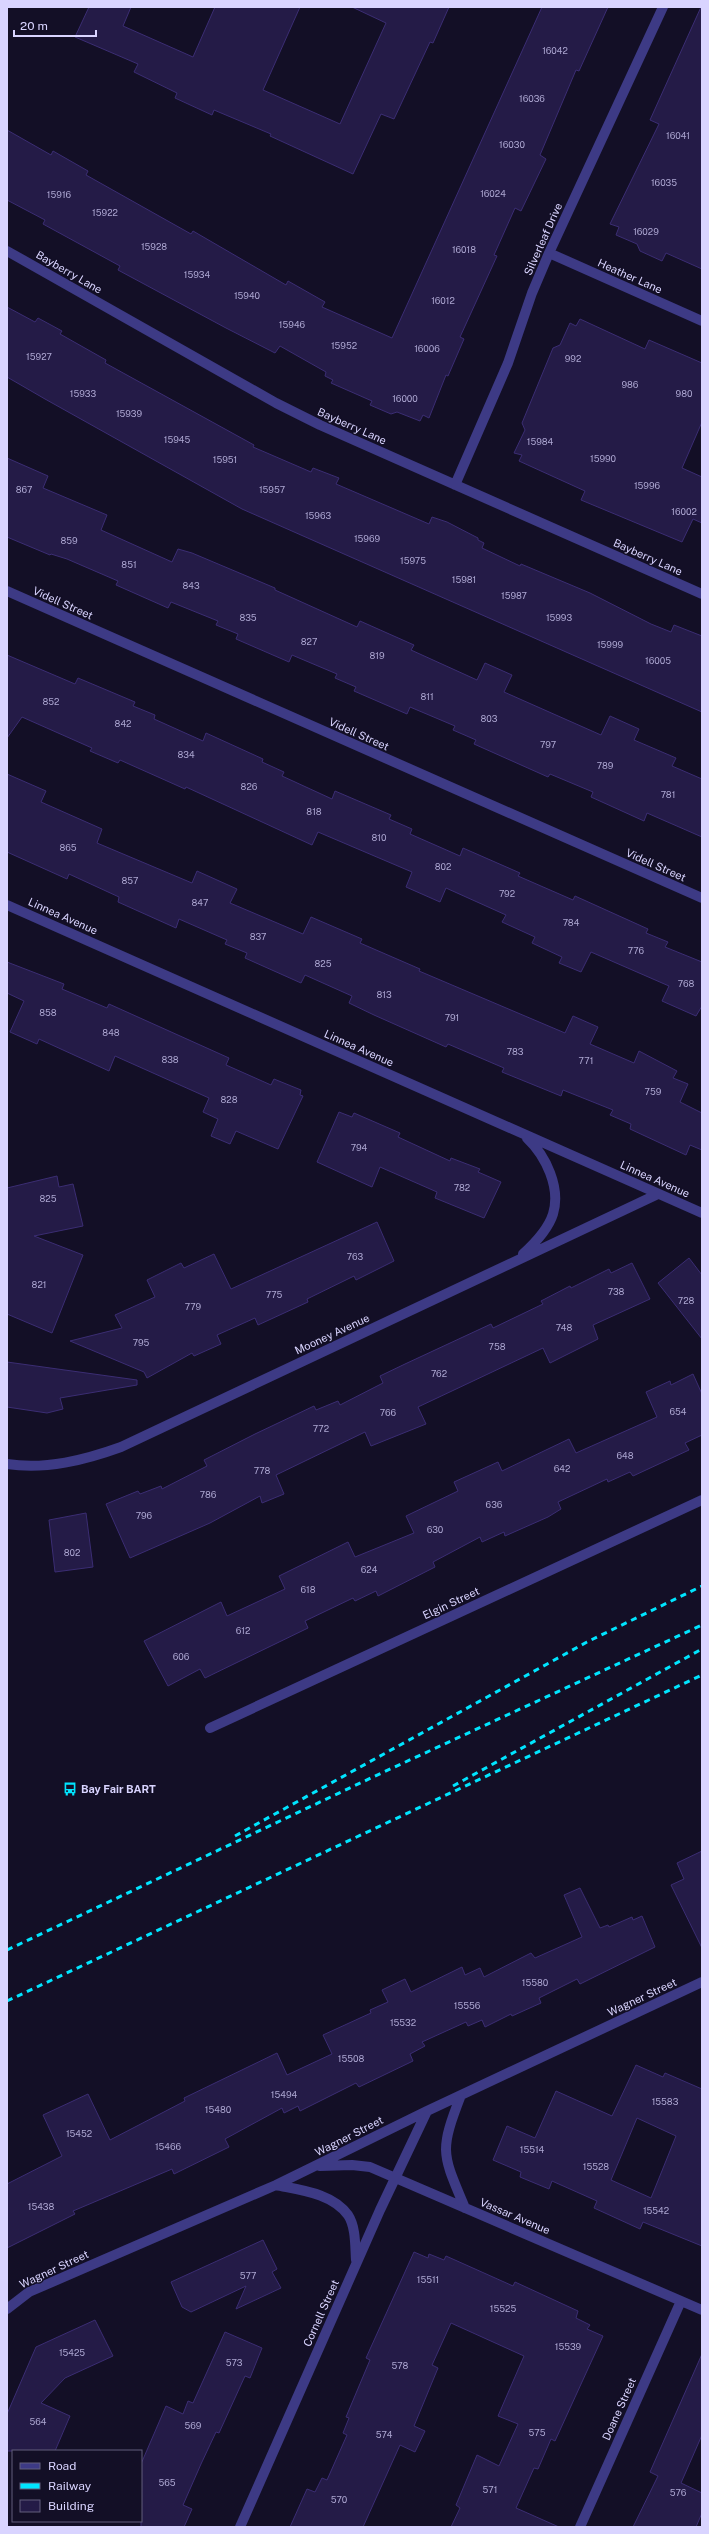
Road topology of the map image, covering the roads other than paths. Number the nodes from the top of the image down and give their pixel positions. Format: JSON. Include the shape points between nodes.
{"nodes":[{"id":1,"x":663,"y":7,"type":"edge"},
{"id":2,"x":7,"y":251,"type":"edge"},
{"id":3,"x":549,"y":253,"type":"junction"},
{"id":4,"x":702,"y":321,"type":"edge"},
{"id":5,"x":455,"y":485,"type":"junction"},
{"id":6,"x":7,"y":591,"type":"edge"},
{"id":7,"x":702,"y":594,"type":"edge"},
{"id":8,"x":702,"y":898,"type":"edge"},
{"id":9,"x":7,"y":905,"type":"edge"},
{"id":10,"x":521,"y":1133,"type":"junction"},
{"id":11,"x":658,"y":1194,"type":"junction"},
{"id":12,"x":702,"y":1213,"type":"edge"},
{"id":13,"x":514,"y":1262,"type":"junction"},
{"id":14,"x":7,"y":1464,"type":"edge"},
{"id":15,"x":702,"y":1500,"type":"edge"},
{"id":16,"x":210,"y":1728,"type":"dead end"},
{"id":17,"x":702,"y":1982,"type":"edge"},
{"id":18,"x":461,"y":2095,"type":"junction"},
{"id":19,"x":427,"y":2111,"type":"junction"},
{"id":20,"x":314,"y":2167,"type":"junction"},
{"id":21,"x":395,"y":2177,"type":"junction"},
{"id":22,"x":276,"y":2185,"type":"junction"},
{"id":23,"x":465,"y":2208,"type":"junction"},
{"id":24,"x":356,"y":2263,"type":"junction"},
{"id":25,"x":681,"y":2301,"type":"junction"},
{"id":26,"x":7,"y":2309,"type":"edge"},
{"id":27,"x":702,"y":2310,"type":"edge"},
{"id":28,"x":240,"y":2527,"type":"edge"},
{"id":29,"x":580,"y":2527,"type":"edge"}],
"edges":[{"from":1,"to":3,"type":"street","name":"Silverleaf Drive"},
{"from":2,"to":5,"type":"street","name":"Bayberry Lane","via":[[276,403]]},
{"from":3,"to":4,"type":"street","name":"Heather Lane"},
{"from":3,"to":5,"type":"street","name":"Silverleaf Drive","via":[[508,363]]},
{"from":5,"to":7,"type":"street","name":"Bayberry Lane"},
{"from":6,"to":8,"type":"street","name":"Videll Street"},
{"from":9,"to":10,"type":"street","name":"Linnea Avenue"},
{"from":10,"to":11,"type":"street","name":"Linnea Avenue"},
{"from":10,"to":13,"type":"street","via":[[536,1146],[552,1177],[553,1214],[544,1231]]},
{"from":11,"to":12,"type":"street","name":"Linnea Avenue"},
{"from":11,"to":13,"type":"street","name":"Mooney Avenue"},
{"from":13,"to":14,"type":"street","name":"Mooney Avenue","via":[[121,1447],[65,1463]]},
{"from":15,"to":16,"type":"street","name":"Elgin Street"},
{"from":17,"to":18,"type":"street","name":"Wagner Street"},
{"from":18,"to":19,"type":"street","name":"Wagner Street"},
{"from":18,"to":23,"type":"street","via":[[444,2147],[447,2166]]},
{"from":19,"to":20,"type":"street","name":"Wagner Street"},
{"from":19,"to":21,"type":"street","name":"Cornell Street"},
{"from":20,"to":21,"type":"street","name":"Vassar Avenue","via":[[352,2164],[370,2167]]},
{"from":20,"to":22,"type":"street","name":"Wagner Street"},
{"from":21,"to":23,"type":"street","name":"Vassar Avenue"},
{"from":21,"to":24,"type":"street","name":"Cornell Street"},
{"from":22,"to":24,"type":"street","via":[[313,2192],[331,2201],[348,2215],[355,2237]]},
{"from":22,"to":26,"type":"street","name":"Wagner Street","via":[[29,2292]]},
{"from":23,"to":25,"type":"street","name":"Vassar Avenue"},
{"from":24,"to":28,"type":"street","name":"Cornell Street"},
{"from":25,"to":27,"type":"street","name":"Vassar Avenue"},
{"from":25,"to":29,"type":"street","name":"Doane Street"}]}
